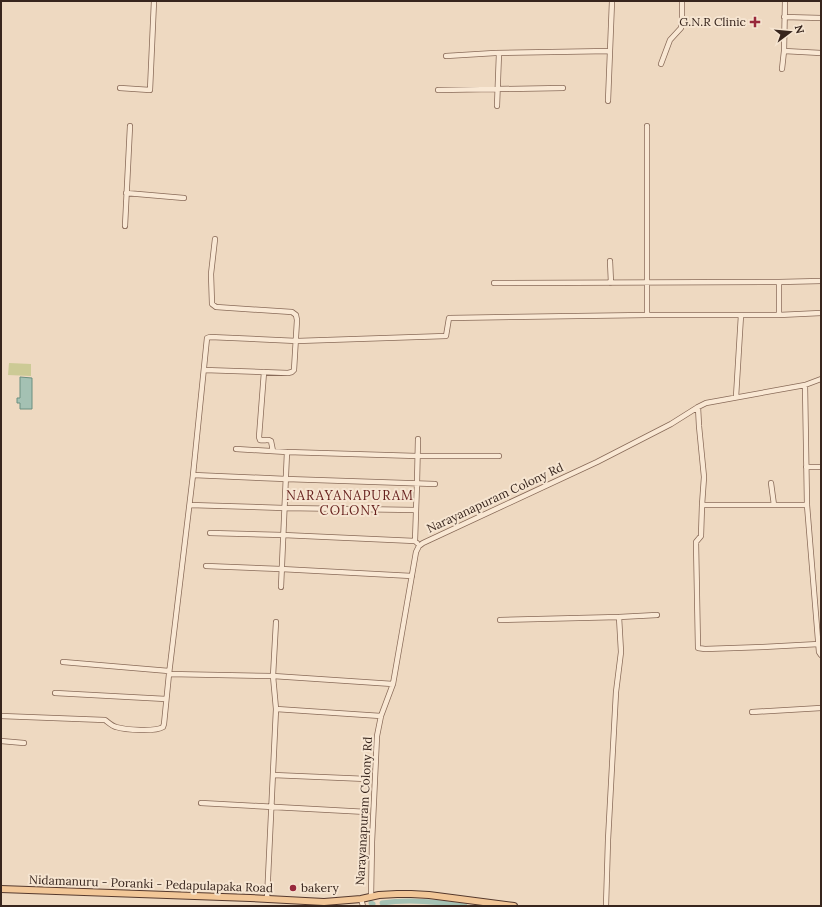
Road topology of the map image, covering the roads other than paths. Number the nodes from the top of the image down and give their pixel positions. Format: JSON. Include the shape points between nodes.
{"nodes":[{"id":1,"x":154,"y":1,"type":"edge"},
{"id":2,"x":612,"y":1,"type":"edge"},
{"id":3,"x":682,"y":1,"type":"edge"},
{"id":4,"x":784,"y":1,"type":"edge"},
{"id":5,"x":784,"y":17,"type":"junction"},
{"id":6,"x":821,"y":18,"type":"edge"},
{"id":7,"x":610,"y":51,"type":"junction"},
{"id":8,"x":784,"y":51,"type":"junction"},
{"id":9,"x":499,"y":53,"type":"junction"},
{"id":10,"x":821,"y":53,"type":"edge"},
{"id":11,"x":446,"y":56,"type":"dead end"},
{"id":12,"x":661,"y":64,"type":"dead end"},
{"id":13,"x":782,"y":69,"type":"dead end"},
{"id":14,"x":120,"y":88,"type":"dead end"},
{"id":15,"x":563,"y":88,"type":"dead end"},
{"id":16,"x":498,"y":89,"type":"junction"},
{"id":17,"x":438,"y":90,"type":"dead end"},
{"id":18,"x":608,"y":101,"type":"dead end"},
{"id":19,"x":497,"y":106,"type":"dead end"},
{"id":20,"x":130,"y":126,"type":"dead end"},
{"id":21,"x":646,"y":126,"type":"dead end"},
{"id":22,"x":126,"y":193,"type":"junction"},
{"id":23,"x":184,"y":198,"type":"dead end"},
{"id":24,"x":125,"y":226,"type":"dead end"},
{"id":25,"x":215,"y":239,"type":"dead end"},
{"id":26,"x":610,"y":261,"type":"dead end"},
{"id":27,"x":821,"y":281,"type":"edge"},
{"id":28,"x":779,"y":282,"type":"junction"},
{"id":29,"x":494,"y":283,"type":"dead end"},
{"id":30,"x":610,"y":283,"type":"junction"},
{"id":31,"x":647,"y":283,"type":"junction"},
{"id":32,"x":821,"y":313,"type":"edge"},
{"id":33,"x":779,"y":314,"type":"junction"},
{"id":34,"x":647,"y":315,"type":"junction"},
{"id":35,"x":741,"y":315,"type":"junction"},
{"id":36,"x":297,"y":341,"type":"junction"},
{"id":37,"x":204,"y":370,"type":"junction"},
{"id":38,"x":264,"y":372,"type":"junction"},
{"id":39,"x":821,"y":379,"type":"edge"},
{"id":40,"x":805,"y":385,"type":"junction"},
{"id":41,"x":736,"y":397,"type":"junction"},
{"id":42,"x":698,"y":407,"type":"junction"},
{"id":43,"x":418,"y":439,"type":"dead end"},
{"id":44,"x":236,"y":449,"type":"dead end"},
{"id":45,"x":273,"y":451,"type":"junction"},
{"id":46,"x":287,"y":452,"type":"junction"},
{"id":47,"x":418,"y":456,"type":"junction"},
{"id":48,"x":499,"y":456,"type":"dead end"},
{"id":49,"x":806,"y":467,"type":"junction"},
{"id":50,"x":821,"y":467,"type":"edge"},
{"id":51,"x":194,"y":475,"type":"junction"},
{"id":52,"x":286,"y":479,"type":"junction"},
{"id":53,"x":417,"y":483,"type":"junction"},
{"id":54,"x":770,"y":483,"type":"dead end"},
{"id":55,"x":435,"y":484,"type":"dead end"},
{"id":56,"x":190,"y":505,"type":"junction"},
{"id":57,"x":702,"y":505,"type":"junction"},
{"id":58,"x":774,"y":505,"type":"junction"},
{"id":59,"x":807,"y":505,"type":"junction"},
{"id":60,"x":284,"y":508,"type":"junction"},
{"id":61,"x":416,"y":510,"type":"junction"},
{"id":62,"x":210,"y":533,"type":"dead end"},
{"id":63,"x":283,"y":535,"type":"junction"},
{"id":64,"x":415,"y":541,"type":"junction"},
{"id":65,"x":419,"y":546,"type":"junction"},
{"id":66,"x":206,"y":566,"type":"dead end"},
{"id":67,"x":281,"y":569,"type":"junction"},
{"id":68,"x":412,"y":576,"type":"junction"},
{"id":69,"x":280,"y":587,"type":"dead end"},
{"id":70,"x":657,"y":615,"type":"dead end"},
{"id":71,"x":619,"y":617,"type":"junction"},
{"id":72,"x":500,"y":620,"type":"dead end"},
{"id":73,"x":276,"y":622,"type":"dead end"},
{"id":74,"x":819,"y":644,"type":"junction"},
{"id":75,"x":821,"y":655,"type":"edge"},
{"id":76,"x":63,"y":662,"type":"dead end"},
{"id":77,"x":169,"y":672,"type":"junction"},
{"id":78,"x":273,"y":676,"type":"junction"},
{"id":79,"x":393,"y":684,"type":"junction"},
{"id":80,"x":55,"y":693,"type":"dead end"},
{"id":81,"x":166,"y":699,"type":"junction"},
{"id":82,"x":276,"y":708,"type":"junction"},
{"id":83,"x":821,"y":708,"type":"edge"},
{"id":84,"x":752,"y":712,"type":"dead end"},
{"id":85,"x":1,"y":716,"type":"edge"},
{"id":86,"x":381,"y":716,"type":"junction"},
{"id":87,"x":1,"y":741,"type":"edge"},
{"id":88,"x":24,"y":742,"type":"dead end"},
{"id":89,"x":273,"y":775,"type":"junction"},
{"id":90,"x":367,"y":779,"type":"dead end"},
{"id":91,"x":201,"y":803,"type":"dead end"},
{"id":92,"x":272,"y":807,"type":"junction"},
{"id":93,"x":367,"y":812,"type":"dead end"},
{"id":94,"x":1,"y":889,"type":"edge"},
{"id":95,"x":371,"y":897,"type":"junction"},
{"id":96,"x":267,"y":898,"type":"junction"},
{"id":97,"x":361,"y":899,"type":"junction"},
{"id":98,"x":363,"y":906,"type":"edge"},
{"id":99,"x":514,"y":906,"type":"edge"},
{"id":100,"x":606,"y":906,"type":"edge"}],
"edges":[{"from":1,"to":14,"type":"street","via":[[150,90]]},
{"from":2,"to":7,"type":"street"},
{"from":3,"to":12,"type":"street","via":[[681,28],[670,40]]},
{"from":4,"to":5,"type":"street"},
{"from":5,"to":6,"type":"street"},
{"from":5,"to":8,"type":"street"},
{"from":7,"to":9,"type":"street"},
{"from":7,"to":18,"type":"street"},
{"from":8,"to":10,"type":"street"},
{"from":8,"to":13,"type":"street"},
{"from":9,"to":11,"type":"street"},
{"from":9,"to":16,"type":"street"},
{"from":15,"to":16,"type":"street"},
{"from":16,"to":17,"type":"street"},
{"from":16,"to":19,"type":"street"},
{"from":20,"to":22,"type":"street"},
{"from":21,"to":31,"type":"street"},
{"from":22,"to":23,"type":"street"},
{"from":22,"to":24,"type":"street"},
{"from":25,"to":36,"type":"street","via":[[211,274],[212,304],[216,307],[292,312],[297,320]]},
{"from":26,"to":30,"type":"street"},
{"from":27,"to":28,"type":"street"},
{"from":28,"to":31,"type":"street"},
{"from":28,"to":33,"type":"street"},
{"from":29,"to":30,"type":"street"},
{"from":30,"to":31,"type":"street"},
{"from":31,"to":34,"type":"street"},
{"from":32,"to":33,"type":"street"},
{"from":33,"to":35,"type":"street"},
{"from":34,"to":35,"type":"street"},
{"from":34,"to":36,"type":"street","via":[[449,318],[446,336]]},
{"from":35,"to":41,"type":"street"},
{"from":36,"to":37,"type":"street","via":[[209,337]]},
{"from":36,"to":38,"type":"street","via":[[292,372]]},
{"from":37,"to":38,"type":"street"},
{"from":37,"to":51,"type":"street"},
{"from":38,"to":45,"type":"street","via":[[259,437],[260,440],[271,441]]},
{"from":39,"to":40,"type":"street","name":"Narayanapuram Colony Rd"},
{"from":40,"to":41,"type":"street","name":"Narayanapuram Colony Rd"},
{"from":40,"to":49,"type":"street"},
{"from":41,"to":42,"type":"street","name":"Narayanapuram Colony Rd"},
{"from":42,"to":57,"type":"street","via":[[704,477]]},
{"from":42,"to":65,"type":"street","name":"Narayanapuram Colony Rd","via":[[671,424],[597,462]]},
{"from":43,"to":47,"type":"street"},
{"from":44,"to":45,"type":"street"},
{"from":45,"to":46,"type":"street"},
{"from":46,"to":47,"type":"street"},
{"from":46,"to":52,"type":"street"},
{"from":47,"to":48,"type":"street"},
{"from":47,"to":53,"type":"street"},
{"from":49,"to":50,"type":"street"},
{"from":49,"to":59,"type":"street"},
{"from":51,"to":52,"type":"street"},
{"from":51,"to":56,"type":"street"},
{"from":52,"to":53,"type":"street"},
{"from":52,"to":60,"type":"street"},
{"from":53,"to":55,"type":"street"},
{"from":53,"to":61,"type":"street"},
{"from":54,"to":58,"type":"street"},
{"from":56,"to":60,"type":"street"},
{"from":56,"to":77,"type":"street"},
{"from":57,"to":58,"type":"street"},
{"from":57,"to":74,"type":"street","via":[[701,536],[696,542],[698,647]]},
{"from":58,"to":59,"type":"street"},
{"from":59,"to":74,"type":"street"},
{"from":60,"to":61,"type":"street"},
{"from":60,"to":63,"type":"street"},
{"from":61,"to":64,"type":"street"},
{"from":62,"to":63,"type":"street"},
{"from":63,"to":64,"type":"street"},
{"from":63,"to":67,"type":"street"},
{"from":64,"to":65,"type":"street"},
{"from":65,"to":68,"type":"street","name":"Narayanapuram Colony Rd"},
{"from":66,"to":67,"type":"street"},
{"from":67,"to":68,"type":"street"},
{"from":67,"to":69,"type":"street"},
{"from":68,"to":79,"type":"street","name":"Narayanapuram Colony Rd"},
{"from":70,"to":71,"type":"street"},
{"from":71,"to":72,"type":"street"},
{"from":71,"to":100,"type":"street","via":[[621,652],[615,700]]},
{"from":73,"to":78,"type":"street"},
{"from":74,"to":75,"type":"street"},
{"from":76,"to":77,"type":"street"},
{"from":77,"to":78,"type":"street"},
{"from":77,"to":81,"type":"street"},
{"from":78,"to":79,"type":"street"},
{"from":78,"to":82,"type":"street"},
{"from":79,"to":86,"type":"street","name":"Narayanapuram Colony Rd"},
{"from":80,"to":81,"type":"street"},
{"from":81,"to":85,"type":"street","via":[[163,727],[153,730],[116,727],[105,720]]},
{"from":82,"to":86,"type":"street"},
{"from":82,"to":89,"type":"street"},
{"from":83,"to":84,"type":"street"},
{"from":86,"to":95,"type":"street","name":"Narayanapuram Colony Rd","via":[[377,736]]},
{"from":87,"to":88,"type":"street"},
{"from":89,"to":90,"type":"street"},
{"from":89,"to":92,"type":"street"},
{"from":91,"to":92,"type":"street"},
{"from":92,"to":93,"type":"street"},
{"from":92,"to":96,"type":"street"},
{"from":94,"to":96,"type":"main road","name":"Nidamanuru - Poranki - Pedapulapaka Road"},
{"from":95,"to":97,"type":"main road","name":"Nidamanuru - Poranki - Pedapulapaka Road"},
{"from":95,"to":99,"type":"main road","name":"Nidamanuru - Poranki - Pedapulapaka Road","via":[[429,894]]},
{"from":96,"to":97,"type":"main road","name":"Nidamanuru - Poranki - Pedapulapaka Road","via":[[324,902]]},
{"from":97,"to":98,"type":"street"}]}
